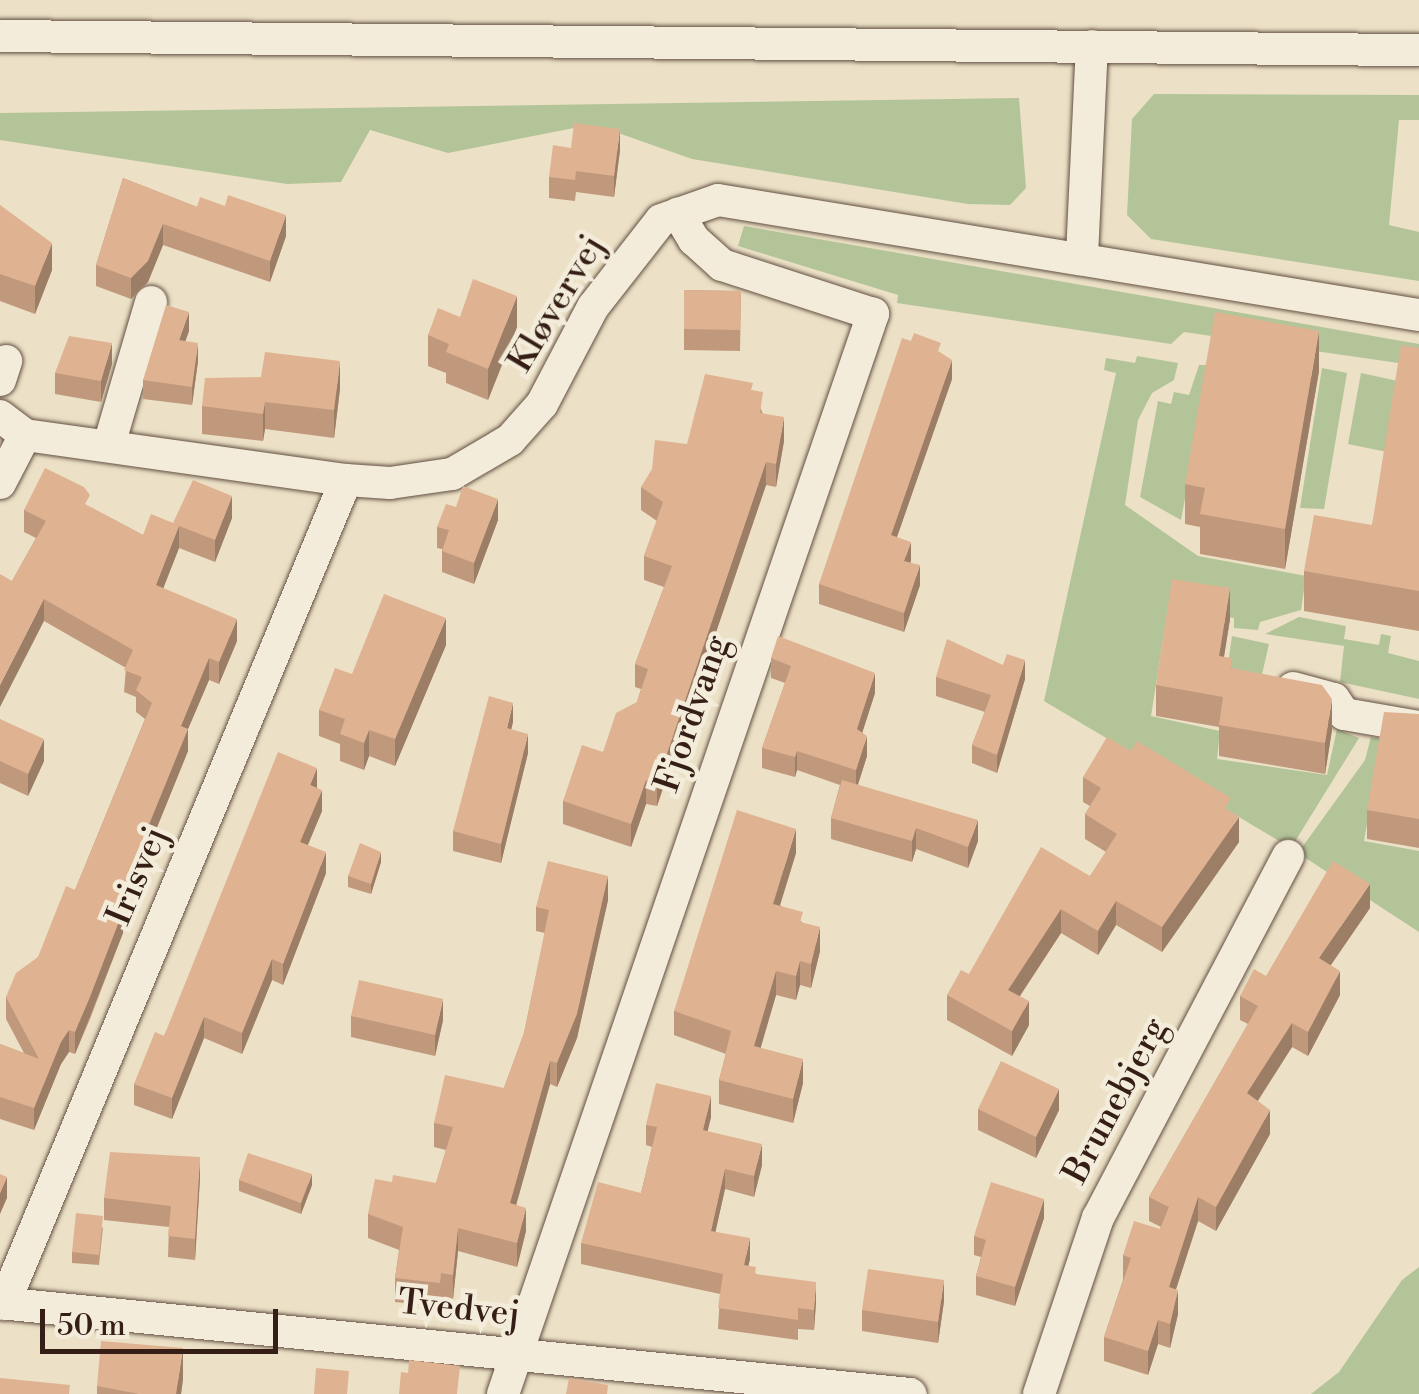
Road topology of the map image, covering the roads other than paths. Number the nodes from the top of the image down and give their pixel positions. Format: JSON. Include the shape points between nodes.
{"nodes":[{"id":1,"x":0,"y":36,"type":"edge"},
{"id":2,"x":1092,"y":46,"type":"junction"},
{"id":3,"x":1419,"y":50,"type":"edge"},
{"id":4,"x":678,"y":213,"type":"junction"},
{"id":5,"x":1082,"y":256,"type":"junction"},
{"id":6,"x":152,"y":302,"type":"dead end"},
{"id":7,"x":1419,"y":315,"type":"edge"},
{"id":8,"x":13,"y":426,"type":"edge"},
{"id":9,"x":109,"y":445,"type":"junction"},
{"id":10,"x":346,"y":480,"type":"junction"},
{"id":11,"x":0,"y":483,"type":"edge"},
{"id":12,"x":1293,"y":688,"type":"edge"},
{"id":13,"x":1419,"y":727,"type":"edge"},
{"id":14,"x":1288,"y":856,"type":"dead end"},
{"id":15,"x":2,"y":1303,"type":"edge"},
{"id":16,"x":514,"y":1355,"type":"junction"},
{"id":17,"x":504,"y":1394,"type":"edge"},
{"id":18,"x":910,"y":1394,"type":"edge"},
{"id":19,"x":1039,"y":1394,"type":"edge"}],
"edges":[{"from":1,"to":2,"type":"street"},
{"from":2,"to":3,"type":"street"},
{"from":2,"to":5,"type":"street"},
{"from":4,"to":5,"type":"street","name":"Kløvervej","via":[[718,200]]},
{"from":4,"to":10,"type":"street","name":"Kløvervej","via":[[662,220],[622,264],[542,404],[510,440],[452,474],[390,483]]},
{"from":4,"to":16,"type":"street","name":"Fjordvang","via":[[722,266],[872,314]]},
{"from":5,"to":7,"type":"street","name":"Kløvervej"},
{"from":6,"to":9,"type":"street"},
{"from":8,"to":9,"type":"street","name":"Kløvervej"},
{"from":8,"to":11,"type":"street"},
{"from":9,"to":10,"type":"street","name":"Kløvervej"},
{"from":10,"to":15,"type":"street","name":"Irisvej"},
{"from":12,"to":13,"type":"street","via":[[1334,698],[1344,714]]},
{"from":14,"to":19,"type":"street","name":"Brunebjerg","via":[[1098,1218]]},
{"from":15,"to":16,"type":"street","name":"Tvedvej"},
{"from":16,"to":17,"type":"street"},
{"from":16,"to":18,"type":"street","name":"Tvedvej"}]}
